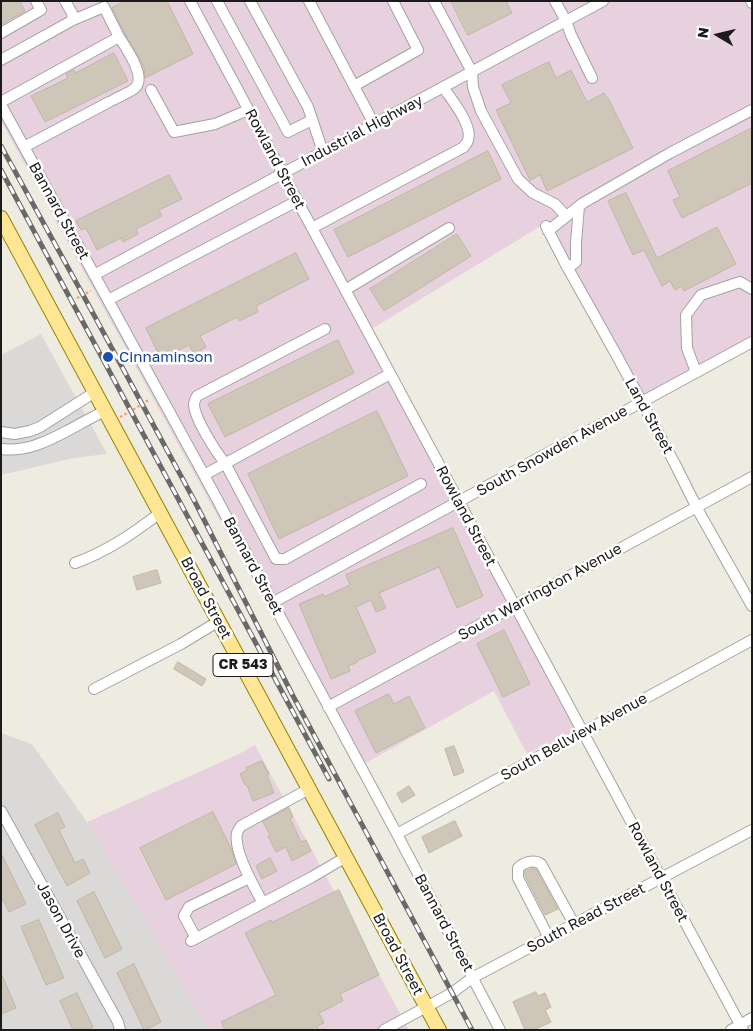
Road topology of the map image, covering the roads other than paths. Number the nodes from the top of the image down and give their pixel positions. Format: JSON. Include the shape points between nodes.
{"nodes":[{"id":1,"x":36,"y":1,"type":"edge"},
{"id":2,"x":65,"y":1,"type":"edge"},
{"id":3,"x":190,"y":1,"type":"edge"},
{"id":4,"x":217,"y":1,"type":"edge"},
{"id":5,"x":250,"y":1,"type":"edge"},
{"id":6,"x":309,"y":1,"type":"edge"},
{"id":7,"x":393,"y":1,"type":"edge"},
{"id":8,"x":434,"y":1,"type":"edge"},
{"id":9,"x":556,"y":1,"type":"edge"},
{"id":10,"x":603,"y":1,"type":"edge"},
{"id":11,"x":73,"y":20,"type":"junction"},
{"id":12,"x":566,"y":21,"type":"junction"},
{"id":13,"x":1,"y":32,"type":"edge"},
{"id":14,"x":119,"y":37,"type":"junction"},
{"id":15,"x":1,"y":60,"type":"edge"},
{"id":16,"x":472,"y":72,"type":"junction"},
{"id":17,"x":592,"y":78,"type":"dead end"},
{"id":18,"x":354,"y":86,"type":"junction"},
{"id":19,"x":444,"y":87,"type":"junction"},
{"id":20,"x":151,"y":90,"type":"dead end"},
{"id":21,"x":1,"y":104,"type":"edge"},
{"id":22,"x":248,"y":110,"type":"junction"},
{"id":23,"x":752,"y":110,"type":"edge"},
{"id":24,"x":312,"y":120,"type":"junction"},
{"id":25,"x":374,"y":124,"type":"junction"},
{"id":26,"x":24,"y":147,"type":"junction"},
{"id":27,"x":323,"y":152,"type":"junction"},
{"id":28,"x":282,"y":174,"type":"junction"},
{"id":29,"x":297,"y":201,"type":"junction"},
{"id":30,"x":578,"y":206,"type":"junction"},
{"id":31,"x":566,"y":216,"type":"junction"},
{"id":32,"x":1,"y":218,"type":"edge"},
{"id":33,"x":312,"y":228,"type":"junction"},
{"id":34,"x":449,"y":228,"type":"dead end"},
{"id":35,"x":568,"y":268,"type":"junction"},
{"id":36,"x":94,"y":275,"type":"junction"},
{"id":37,"x":752,"y":289,"type":"edge"},
{"id":38,"x":345,"y":290,"type":"junction"},
{"id":39,"x":108,"y":300,"type":"junction"},
{"id":40,"x":325,"y":329,"type":"dead end"},
{"id":41,"x":752,"y":342,"type":"edge"},
{"id":42,"x":696,"y":372,"type":"junction"},
{"id":43,"x":390,"y":374,"type":"junction"},
{"id":44,"x":95,"y":392,"type":"junction"},
{"id":45,"x":641,"y":402,"type":"junction"},
{"id":46,"x":105,"y":411,"type":"junction"},
{"id":47,"x":1,"y":432,"type":"edge"},
{"id":48,"x":27,"y":432,"type":"junction"},
{"id":49,"x":28,"y":448,"type":"junction"},
{"id":50,"x":1,"y":449,"type":"edge"},
{"id":51,"x":225,"y":463,"type":"junction"},
{"id":52,"x":204,"y":475,"type":"junction"},
{"id":53,"x":752,"y":477,"type":"edge"},
{"id":54,"x":421,"y":484,"type":"dead end"},
{"id":55,"x":459,"y":502,"type":"junction"},
{"id":56,"x":697,"y":507,"type":"junction"},
{"id":57,"x":160,"y":513,"type":"junction"},
{"id":58,"x":75,"y":563,"type":"dead end"},
{"id":59,"x":272,"y":603,"type":"junction"},
{"id":60,"x":515,"y":606,"type":"junction"},
{"id":61,"x":752,"y":606,"type":"edge"},
{"id":62,"x":219,"y":621,"type":"junction"},
{"id":63,"x":752,"y":640,"type":"edge"},
{"id":64,"x":94,"y":689,"type":"dead end"},
{"id":65,"x":328,"y":707,"type":"junction"},
{"id":66,"x":583,"y":732,"type":"junction"},
{"id":67,"x":309,"y":789,"type":"junction"},
{"id":68,"x":2,"y":816,"type":"edge"},
{"id":69,"x":752,"y":830,"type":"edge"},
{"id":70,"x":396,"y":834,"type":"junction"},
{"id":71,"x":346,"y":857,"type":"junction"},
{"id":72,"x":249,"y":878,"type":"junction"},
{"id":73,"x":661,"y":878,"type":"junction"},
{"id":74,"x":263,"y":903,"type":"junction"},
{"id":75,"x":574,"y":924,"type":"junction"},
{"id":76,"x":548,"y":938,"type":"junction"},
{"id":77,"x":472,"y":978,"type":"junction"},
{"id":78,"x":427,"y":1007,"type":"junction"},
{"id":79,"x":752,"y":1018,"type":"edge"},
{"id":80,"x":738,"y":1028,"type":"edge"},
{"id":81,"x":120,"y":1030,"type":"edge"},
{"id":82,"x":384,"y":1030,"type":"edge"},
{"id":83,"x":439,"y":1030,"type":"edge"},
{"id":84,"x":500,"y":1030,"type":"edge"}],
"edges":[{"from":1,"to":13,"type":"street","via":[[41,10]]},
{"from":2,"to":11,"type":"street"},
{"from":3,"to":22,"type":"street","name":"Rowland Street"},
{"from":4,"to":24,"type":"street","via":[[288,132]]},
{"from":5,"to":24,"type":"street"},
{"from":6,"to":18,"type":"street"},
{"from":7,"to":18,"type":"street","via":[[418,50]]},
{"from":8,"to":16,"type":"street"},
{"from":9,"to":12,"type":"street"},
{"from":10,"to":12,"type":"street","name":"Industrial Highway"},
{"from":11,"to":14,"type":"street","via":[[104,7]]},
{"from":11,"to":15,"type":"street"},
{"from":12,"to":16,"type":"street","name":"Industrial Highway"},
{"from":12,"to":17,"type":"street"},
{"from":14,"to":21,"type":"street"},
{"from":14,"to":26,"type":"street","via":[[138,73],[136,87]]},
{"from":16,"to":19,"type":"street","name":"Industrial Highway"},
{"from":16,"to":31,"type":"street","via":[[481,111],[518,179],[532,193],[555,204]]},
{"from":18,"to":25,"type":"street"},
{"from":19,"to":25,"type":"street","name":"Industrial Highway"},
{"from":19,"to":33,"type":"street","via":[[467,124],[469,134],[464,147]]},
{"from":20,"to":22,"type":"street","via":[[174,132],[215,124]]},
{"from":21,"to":26,"type":"street","name":"Bannard Street"},
{"from":22,"to":28,"type":"street","name":"Rowland Street"},
{"from":23,"to":30,"type":"street"},
{"from":24,"to":27,"type":"street"},
{"from":25,"to":27,"type":"street","name":"Industrial Highway"},
{"from":26,"to":36,"type":"street","name":"Bannard Street"},
{"from":27,"to":28,"type":"street","name":"Industrial Highway"},
{"from":28,"to":29,"type":"street","name":"Rowland Street"},
{"from":28,"to":36,"type":"street","name":"Industrial Highway"},
{"from":29,"to":33,"type":"street","name":"Rowland Street"},
{"from":29,"to":39,"type":"street"},
{"from":30,"to":31,"type":"street"},
{"from":30,"to":35,"type":"street","via":[[576,262]]},
{"from":31,"to":35,"type":"street","name":"Land Street","via":[[547,228]]},
{"from":32,"to":44,"type":"main road","name":"Broad Street","number":"CR 543"},
{"from":33,"to":38,"type":"street","name":"Rowland Street"},
{"from":34,"to":38,"type":"street"},
{"from":35,"to":45,"type":"street","name":"Land Street"},
{"from":36,"to":39,"type":"street","name":"Bannard Street"},
{"from":37,"to":42,"type":"street","via":[[740,282],[701,295],[686,315],[687,348]]},
{"from":38,"to":43,"type":"street","name":"Rowland Street"},
{"from":39,"to":52,"type":"street","name":"Bannard Street"},
{"from":40,"to":51,"type":"street","via":[[197,396],[194,404],[196,414]]},
{"from":41,"to":42,"type":"street","name":"South Snowden Avenue"},
{"from":42,"to":45,"type":"street","name":"South Snowden Avenue"},
{"from":43,"to":51,"type":"street"},
{"from":43,"to":55,"type":"street","name":"Rowland Street"},
{"from":44,"to":46,"type":"main road","name":"Broad Street","number":"CR 543"},
{"from":44,"to":48,"type":"street"},
{"from":45,"to":55,"type":"street","name":"South Snowden Avenue"},
{"from":45,"to":56,"type":"street","name":"Land Street"},
{"from":46,"to":49,"type":"street","via":[[45,443]]},
{"from":46,"to":57,"type":"main road","name":"Broad Street","number":"CR 543"},
{"from":47,"to":48,"type":"street"},
{"from":48,"to":49,"type":"street"},
{"from":49,"to":50,"type":"street"},
{"from":51,"to":52,"type":"street"},
{"from":51,"to":54,"type":"street","via":[[276,560],[285,559]]},
{"from":52,"to":59,"type":"street","name":"Bannard Street"},
{"from":53,"to":56,"type":"street","name":"South Warrington Avenue"},
{"from":55,"to":59,"type":"street","name":"South Snowden Avenue"},
{"from":55,"to":60,"type":"street","name":"Rowland Street"},
{"from":56,"to":60,"type":"street","name":"South Warrington Avenue"},
{"from":56,"to":61,"type":"street","name":"Land Street"},
{"from":57,"to":58,"type":"street","via":[[112,546]]},
{"from":57,"to":62,"type":"main road","name":"Broad Street","number":"CR 543"},
{"from":59,"to":65,"type":"street","name":"Bannard Street"},
{"from":60,"to":65,"type":"street","name":"South Warrington Avenue"},
{"from":60,"to":66,"type":"street","name":"Rowland Street"},
{"from":62,"to":64,"type":"street"},
{"from":62,"to":67,"type":"main road","name":"Broad Street","number":"CR 543"},
{"from":63,"to":66,"type":"street","name":"South Bellview Avenue"},
{"from":65,"to":70,"type":"street","name":"Bannard Street"},
{"from":66,"to":70,"type":"street","name":"South Bellview Avenue"},
{"from":66,"to":73,"type":"street","name":"Rowland Street"},
{"from":67,"to":71,"type":"main road","name":"Broad Street","number":"CR 543"},
{"from":67,"to":72,"type":"street","via":[[241,826],[237,844]]},
{"from":68,"to":81,"type":"street","name":"Jason Drive"},
{"from":69,"to":73,"type":"street","name":"South Read Street"},
{"from":70,"to":77,"type":"street","name":"Bannard Street"},
{"from":71,"to":74,"type":"street"},
{"from":71,"to":78,"type":"main road","name":"Broad Street","number":"CR 543"},
{"from":72,"to":74,"type":"street"},
{"from":72,"to":74,"type":"street","via":[[189,907],[184,916],[194,940]]},
{"from":73,"to":75,"type":"street","name":"South Read Street"},
{"from":73,"to":80,"type":"street","name":"Rowland Street"},
{"from":75,"to":76,"type":"street","name":"South Read Street"},
{"from":75,"to":76,"type":"street","via":[[541,864],[532,861],[521,865],[518,878]]},
{"from":76,"to":77,"type":"street","name":"South Read Street"},
{"from":77,"to":78,"type":"street","name":"South Read Street"},
{"from":77,"to":84,"type":"street","name":"Bannard Street"},
{"from":78,"to":82,"type":"street","name":"South Read Street"},
{"from":78,"to":83,"type":"main road","name":"Broad Street","number":"CR 543"},
{"from":79,"to":80,"type":"street"}]}
